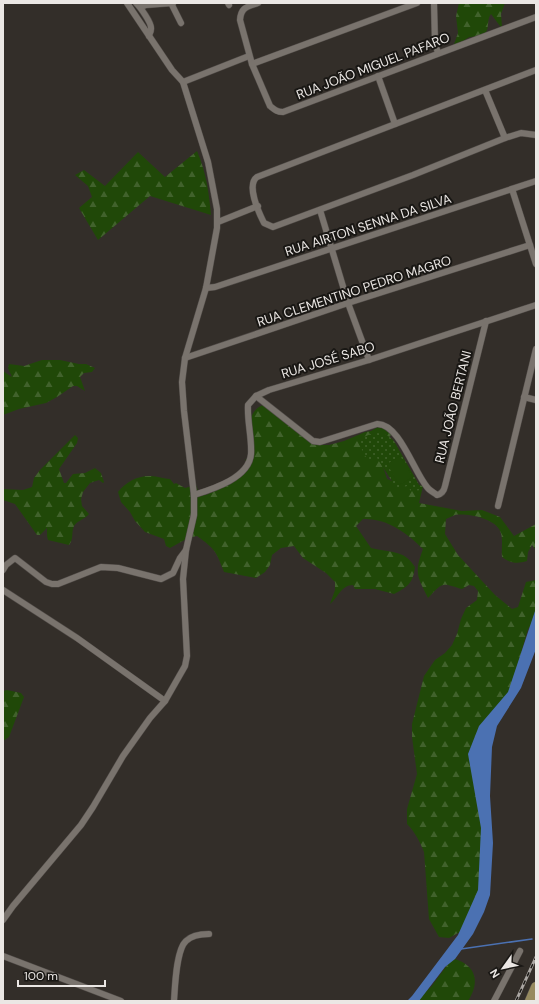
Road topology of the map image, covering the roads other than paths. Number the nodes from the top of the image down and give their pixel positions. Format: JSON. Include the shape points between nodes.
{"nodes":[{"id":1,"x":127,"y":3,"type":"edge"},
{"id":2,"x":172,"y":3,"type":"edge"},
{"id":3,"x":258,"y":3,"type":"edge"},
{"id":4,"x":417,"y":3,"type":"edge"},
{"id":5,"x":434,"y":3,"type":"edge"},
{"id":6,"x":138,"y":5,"type":"edge"},
{"id":7,"x":536,"y":17,"type":"edge"},
{"id":8,"x":181,"y":23,"type":"dead end"},
{"id":9,"x":149,"y":36,"type":"junction"},
{"id":10,"x":438,"y":53,"type":"junction"},
{"id":11,"x":249,"y":56,"type":"junction"},
{"id":12,"x":252,"y":64,"type":"junction"},
{"id":13,"x":536,"y":70,"type":"edge"},
{"id":14,"x":378,"y":76,"type":"junction"},
{"id":15,"x":183,"y":82,"type":"junction"},
{"id":16,"x":486,"y":90,"type":"junction"},
{"id":17,"x":395,"y":124,"type":"junction"},
{"id":18,"x":536,"y":135,"type":"edge"},
{"id":19,"x":504,"y":138,"type":"junction"},
{"id":20,"x":536,"y":181,"type":"edge"},
{"id":21,"x":512,"y":189,"type":"junction"},
{"id":22,"x":258,"y":206,"type":"junction"},
{"id":23,"x":320,"y":210,"type":"junction"},
{"id":24,"x":218,"y":222,"type":"junction"},
{"id":25,"x":530,"y":245,"type":"junction"},
{"id":26,"x":331,"y":248,"type":"junction"},
{"id":27,"x":536,"y":264,"type":"edge"},
{"id":28,"x":206,"y":288,"type":"junction"},
{"id":29,"x":348,"y":304,"type":"junction"},
{"id":30,"x":536,"y":305,"type":"edge"},
{"id":31,"x":486,"y":321,"type":"junction"},
{"id":32,"x":536,"y":349,"type":"edge"},
{"id":33,"x":185,"y":358,"type":"junction"},
{"id":34,"x":369,"y":360,"type":"junction"},
{"id":35,"x":256,"y":396,"type":"junction"},
{"id":36,"x":524,"y":397,"type":"junction"},
{"id":37,"x":536,"y":400,"type":"edge"},
{"id":38,"x":194,"y":495,"type":"junction"},
{"id":39,"x":498,"y":506,"type":"dead end"},
{"id":40,"x":186,"y":550,"type":"junction"},
{"id":41,"x":3,"y":570,"type":"edge"},
{"id":42,"x":3,"y":590,"type":"edge"},
{"id":43,"x":165,"y":701,"type":"junction"},
{"id":44,"x":3,"y":920,"type":"edge"},
{"id":45,"x":209,"y":934,"type":"dead end"},
{"id":46,"x":520,"y":951,"type":"dead end"},
{"id":47,"x":3,"y":956,"type":"edge"},
{"id":48,"x":536,"y":987,"type":"edge"},
{"id":49,"x":121,"y":1001,"type":"edge"},
{"id":50,"x":174,"y":1001,"type":"edge"},
{"id":51,"x":494,"y":1001,"type":"edge"},
{"id":52,"x":530,"y":1001,"type":"edge"}],
"edges":[{"from":1,"to":9,"type":"street"},
{"from":2,"to":6,"type":"street"},
{"from":2,"to":8,"type":"street"},
{"from":3,"to":11,"type":"street","name":"RUA JOÃO MIGUEL PAFARO","via":[[240,13]]},
{"from":4,"to":12,"type":"street"},
{"from":5,"to":10,"type":"street","via":[[435,43]]},
{"from":6,"to":9,"type":"street","via":[[151,25]]},
{"from":7,"to":10,"type":"street","name":"RUA JOÃO MIGUEL PAFARO"},
{"from":9,"to":15,"type":"street"},
{"from":10,"to":14,"type":"street","name":"RUA JOÃO MIGUEL PAFARO"},
{"from":11,"to":12,"type":"street","name":"RUA JOÃO MIGUEL PAFARO"},
{"from":11,"to":15,"type":"street"},
{"from":12,"to":14,"type":"street","name":"RUA JOÃO MIGUEL PAFARO","via":[[270,106],[279,112]]},
{"from":13,"to":16,"type":"street"},
{"from":14,"to":17,"type":"street"},
{"from":15,"to":24,"type":"street","via":[[208,162]]},
{"from":16,"to":17,"type":"street"},
{"from":16,"to":19,"type":"street"},
{"from":17,"to":22,"type":"street","via":[[257,177],[252,186]]},
{"from":18,"to":19,"type":"street","via":[[520,133]]},
{"from":19,"to":23,"type":"street"},
{"from":20,"to":21,"type":"street","name":"RUA AIRTON SENNA DA SILVA"},
{"from":21,"to":25,"type":"street"},
{"from":21,"to":26,"type":"street","name":"RUA AIRTON SENNA DA SILVA"},
{"from":22,"to":23,"type":"street","via":[[264,223],[273,227]]},
{"from":22,"to":24,"type":"street"},
{"from":23,"to":26,"type":"street"},
{"from":24,"to":28,"type":"street"},
{"from":25,"to":27,"type":"street"},
{"from":25,"to":29,"type":"street","name":"RUA CLEMENTINO PEDRO MAGRO"},
{"from":26,"to":28,"type":"street","name":"RUA AIRTON SENNA DA SILVA"},
{"from":26,"to":29,"type":"street"},
{"from":28,"to":33,"type":"street"},
{"from":29,"to":33,"type":"street","name":"RUA CLEMENTINO PEDRO MAGRO"},
{"from":29,"to":34,"type":"street"},
{"from":30,"to":31,"type":"street","name":"RUA JOSÉ SABO"},
{"from":31,"to":34,"type":"street","name":"RUA JOSÉ SABO"},
{"from":31,"to":35,"type":"street","name":"RUA JOÃO BERTANI","via":[[445,486],[442,492],[437,494],[427,487],[395,433],[386,425],[378,424],[320,442],[314,441]]},
{"from":32,"to":36,"type":"street"},
{"from":33,"to":38,"type":"street","via":[[182,382]]},
{"from":34,"to":35,"type":"street","name":"RUA JOSÉ SABO"},
{"from":35,"to":38,"type":"street","via":[[248,405],[251,454],[247,467],[218,487]]},
{"from":36,"to":37,"type":"street"},
{"from":36,"to":39,"type":"street"},
{"from":38,"to":40,"type":"street","via":[[194,515]]},
{"from":40,"to":41,"type":"street","via":[[173,574],[160,579],[101,566],[58,584],[52,584],[14,558]]},
{"from":40,"to":43,"type":"street","via":[[183,579],[188,656]]},
{"from":42,"to":43,"type":"street","via":[[77,638]]},
{"from":43,"to":44,"type":"street","via":[[123,756],[81,826]]},
{"from":45,"to":50,"type":"street","via":[[199,934],[186,941],[179,954]]},
{"from":46,"to":51,"type":"street"},
{"from":47,"to":49,"type":"street"},
{"from":48,"to":52,"type":"main road"}]}
